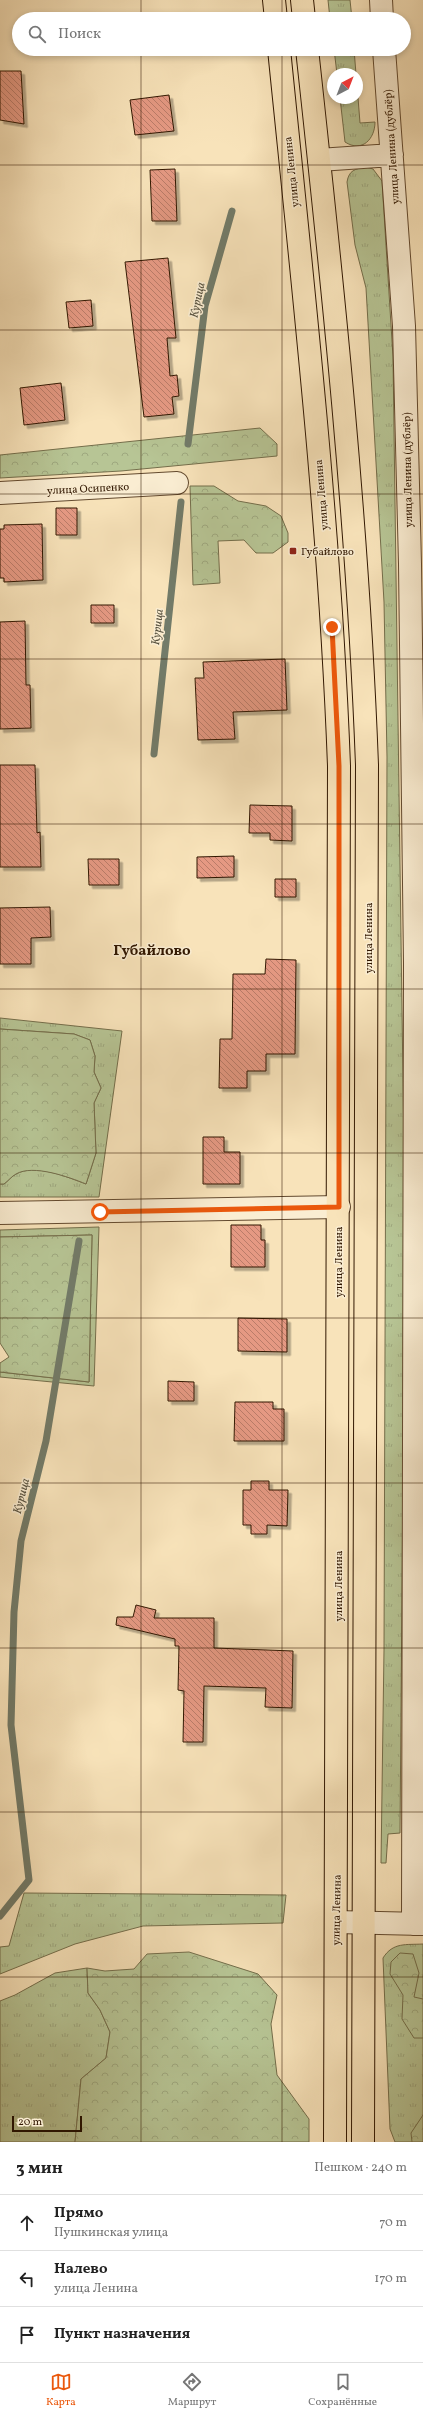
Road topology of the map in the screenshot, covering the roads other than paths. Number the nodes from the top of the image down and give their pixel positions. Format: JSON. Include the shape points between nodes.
{"nodes":[{"id":1,"x":274,"y":0,"type":"edge"},
{"id":2,"x":302,"y":0,"type":"edge"},
{"id":3,"x":381,"y":0,"type":"edge"},
{"id":4,"x":275,"y":12,"type":"edge"},
{"id":5,"x":303,"y":12,"type":"edge"},
{"id":6,"x":382,"y":12,"type":"edge"},
{"id":7,"x":280,"y":56,"type":"edge"},
{"id":8,"x":308,"y":56,"type":"edge"},
{"id":9,"x":385,"y":56,"type":"edge"},
{"id":10,"x":392,"y":155,"type":"junction"},
{"id":11,"x":319,"y":160,"type":"junction"},
{"id":12,"x":177,"y":483,"type":"dead end"},
{"id":13,"x":0,"y":493,"type":"edge"},
{"id":14,"x":339,"y":1207,"type":"junction"},
{"id":15,"x":0,"y":1212,"type":"edge"},
{"id":16,"x":336,"y":1922,"type":"junction"},
{"id":17,"x":365,"y":1923,"type":"junction"},
{"id":18,"x":418,"y":1924,"type":"edge"},
{"id":19,"x":335,"y":2142,"type":"edge"},
{"id":20,"x":362,"y":2142,"type":"edge"}],
"edges":[{"from":1,"to":4,"type":"main road"},
{"from":2,"to":5,"type":"main road"},
{"from":3,"to":6,"type":"street"},
{"from":7,"to":14,"type":"main road","name":"улица Ленина","via":[[324,526],[338,723]]},
{"from":8,"to":11,"type":"main road","name":"улица Ленина"},
{"from":9,"to":10,"type":"street","name":"улица Ленина (дублёр)"},
{"from":10,"to":11,"type":"street"},
{"from":10,"to":18,"type":"street","name":"улица Ленина (дублёр)","via":[[404,326],[415,963]]},
{"from":11,"to":17,"type":"main road","name":"улица Ленина","via":[[359,610],[367,765]]},
{"from":12,"to":13,"type":"street","name":"улица Осипенко"},
{"from":14,"to":15,"type":"street"},
{"from":14,"to":16,"type":"main road","name":"улица Ленина"},
{"from":16,"to":17,"type":"street"},
{"from":16,"to":19,"type":"main road","name":"улица Ленина"},
{"from":17,"to":18,"type":"street"},
{"from":17,"to":20,"type":"main road","name":"улица Ленина"}]}
